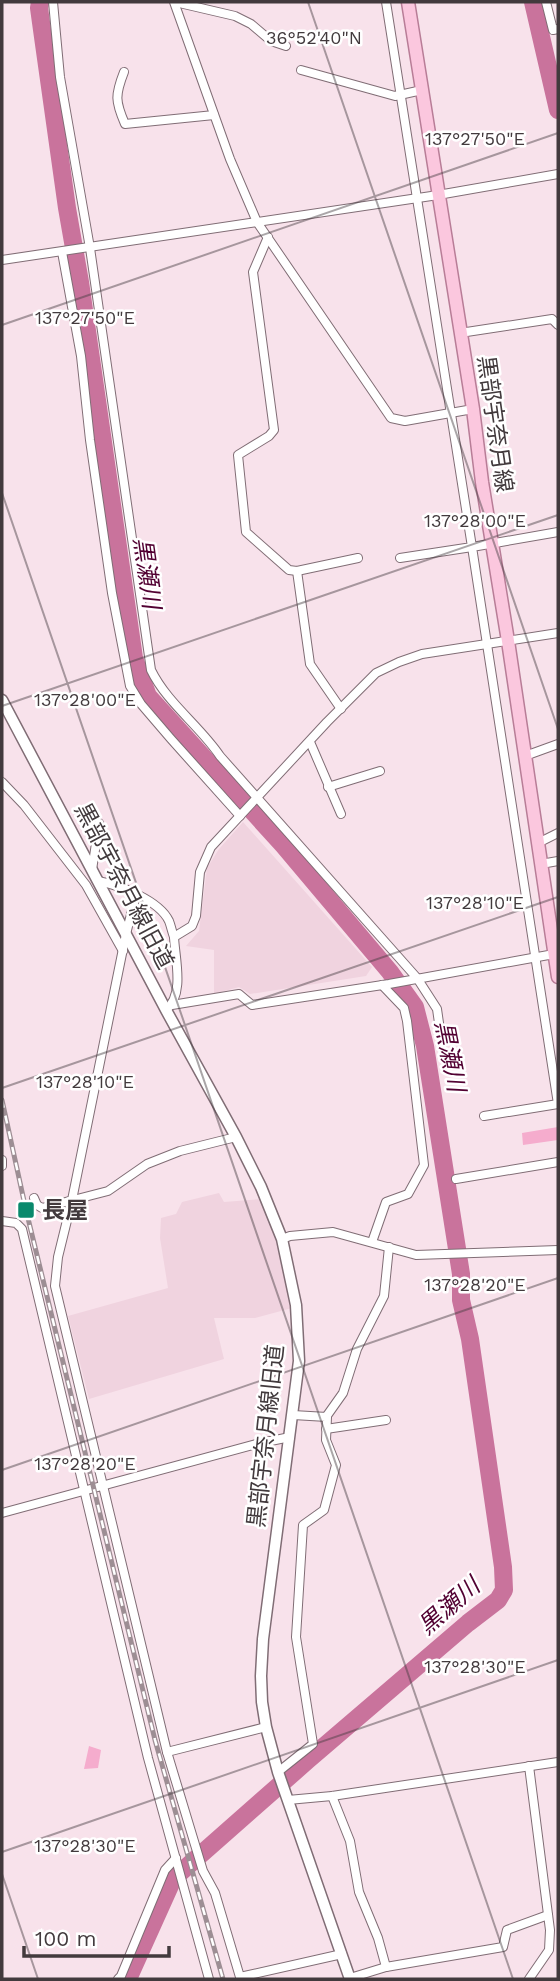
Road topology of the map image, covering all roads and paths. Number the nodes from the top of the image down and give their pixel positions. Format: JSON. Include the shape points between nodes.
{"nodes":[{"id":1,"x":53,"y":2,"type":"edge"},
{"id":2,"x":175,"y":2,"type":"edge"},
{"id":3,"x":386,"y":2,"type":"edge"},
{"id":4,"x":408,"y":2,"type":"edge"},
{"id":5,"x":546,"y":2,"type":"edge"},
{"id":6,"x":558,"y":29,"type":"edge"},
{"id":7,"x":286,"y":47,"type":"dead end"},
{"id":8,"x":301,"y":70,"type":"dead end"},
{"id":9,"x":124,"y":72,"type":"dead end"},
{"id":10,"x":422,"y":90,"type":"junction"},
{"id":11,"x":401,"y":95,"type":"junction"},
{"id":12,"x":214,"y":115,"type":"junction"},
{"id":13,"x":558,"y":174,"type":"edge"},
{"id":14,"x":438,"y":195,"type":"junction"},
{"id":15,"x":417,"y":198,"type":"junction"},
{"id":16,"x":257,"y":222,"type":"junction"},
{"id":17,"x":268,"y":237,"type":"junction"},
{"id":18,"x":88,"y":248,"type":"junction"},
{"id":19,"x":60,"y":252,"type":"junction"},
{"id":20,"x":2,"y":260,"type":"edge"},
{"id":21,"x":558,"y":325,"type":"edge"},
{"id":22,"x":460,"y":333,"type":"junction"},
{"id":23,"x":473,"y":409,"type":"junction"},
{"id":24,"x":451,"y":413,"type":"junction"},
{"id":25,"x":558,"y":532,"type":"edge"},
{"id":26,"x":491,"y":543,"type":"junction"},
{"id":27,"x":472,"y":547,"type":"junction"},
{"id":28,"x":358,"y":558,"type":"dead end"},
{"id":29,"x":400,"y":558,"type":"dead end"},
{"id":30,"x":297,"y":571,"type":"junction"},
{"id":31,"x":558,"y":633,"type":"edge"},
{"id":32,"x":508,"y":641,"type":"junction"},
{"id":33,"x":487,"y":644,"type":"junction"},
{"id":34,"x":2,"y":700,"type":"edge"},
{"id":35,"x":341,"y":709,"type":"junction"},
{"id":36,"x":310,"y":742,"type":"junction"},
{"id":37,"x":558,"y":744,"type":"edge"},
{"id":38,"x":525,"y":757,"type":"junction"},
{"id":39,"x":380,"y":771,"type":"dead end"},
{"id":40,"x":2,"y":782,"type":"edge"},
{"id":41,"x":328,"y":787,"type":"junction"},
{"id":42,"x":255,"y":799,"type":"junction"},
{"id":43,"x":241,"y":814,"type":"junction"},
{"id":44,"x":341,"y":814,"type":"dead end"},
{"id":45,"x":99,"y":823,"type":"dead end"},
{"id":46,"x":558,"y":833,"type":"edge"},
{"id":47,"x":537,"y":842,"type":"junction"},
{"id":48,"x":558,"y":861,"type":"edge"},
{"id":49,"x":541,"y":864,"type":"junction"},
{"id":50,"x":92,"y":870,"type":"junction"},
{"id":51,"x":98,"y":881,"type":"junction"},
{"id":52,"x":136,"y":895,"type":"junction"},
{"id":53,"x":126,"y":934,"type":"junction"},
{"id":54,"x":174,"y":937,"type":"junction"},
{"id":55,"x":123,"y":951,"type":"junction"},
{"id":56,"x":554,"y":954,"type":"junction"},
{"id":57,"x":536,"y":957,"type":"junction"},
{"id":58,"x":558,"y":978,"type":"edge"},
{"id":59,"x":413,"y":979,"type":"junction"},
{"id":60,"x":385,"y":985,"type":"junction"},
{"id":61,"x":169,"y":1008,"type":"junction"},
{"id":62,"x":442,"y":1044,"type":"dead end"},
{"id":63,"x":558,"y":1104,"type":"edge"},
{"id":64,"x":484,"y":1116,"type":"dead end"},
{"id":65,"x":236,"y":1137,"type":"junction"},
{"id":66,"x":2,"y":1160,"type":"edge"},
{"id":67,"x":558,"y":1162,"type":"edge"},
{"id":68,"x":2,"y":1166,"type":"edge"},
{"id":69,"x":456,"y":1179,"type":"dead end"},
{"id":70,"x":34,"y":1198,"type":"dead end"},
{"id":71,"x":72,"y":1200,"type":"junction"},
{"id":72,"x":2,"y":1220,"type":"edge"},
{"id":73,"x":282,"y":1239,"type":"junction"},
{"id":74,"x":372,"y":1242,"type":"junction"},
{"id":75,"x":389,"y":1247,"type":"junction"},
{"id":76,"x":558,"y":1250,"type":"edge"},
{"id":77,"x":293,"y":1415,"type":"junction"},
{"id":78,"x":326,"y":1417,"type":"junction"},
{"id":79,"x":386,"y":1420,"type":"dead end"},
{"id":80,"x":326,"y":1429,"type":"junction"},
{"id":81,"x":290,"y":1437,"type":"junction"},
{"id":82,"x":104,"y":1485,"type":"junction"},
{"id":83,"x":86,"y":1491,"type":"junction"},
{"id":84,"x":2,"y":1513,"type":"edge"},
{"id":85,"x":266,"y":1727,"type":"junction"},
{"id":86,"x":167,"y":1752,"type":"junction"},
{"id":87,"x":558,"y":1762,"type":"edge"},
{"id":88,"x":529,"y":1766,"type":"junction"},
{"id":89,"x":278,"y":1772,"type":"junction"},
{"id":90,"x":332,"y":1796,"type":"junction"},
{"id":91,"x":288,"y":1800,"type":"junction"},
{"id":92,"x":176,"y":1861,"type":"junction"},
{"id":93,"x":548,"y":1915,"type":"junction"},
{"id":94,"x":342,"y":1954,"type":"junction"},
{"id":95,"x":386,"y":1967,"type":"junction"},
{"id":96,"x":118,"y":1979,"type":"edge"},
{"id":97,"x":209,"y":1979,"type":"edge"},
{"id":98,"x":350,"y":1979,"type":"edge"},
{"id":99,"x":529,"y":1979,"type":"edge"}],
"edges":[{"from":1,"to":18,"type":"street"},
{"from":2,"to":7,"type":"street","via":[[235,16]]},
{"from":2,"to":12,"type":"street"},
{"from":3,"to":11,"type":"street"},
{"from":4,"to":10,"type":"main road","name":"黒部宇奈月線"},
{"from":5,"to":6,"type":"street","via":[[553,30]]},
{"from":8,"to":11,"type":"street"},
{"from":9,"to":12,"type":"street","via":[[116,92],[125,124]]},
{"from":10,"to":11,"type":"street"},
{"from":10,"to":14,"type":"main road","name":"黒部宇奈月線"},
{"from":11,"to":15,"type":"street"},
{"from":12,"to":16,"type":"street"},
{"from":13,"to":14,"type":"street"},
{"from":14,"to":15,"type":"street"},
{"from":14,"to":22,"type":"main road","name":"黒部宇奈月線"},
{"from":15,"to":16,"type":"street"},
{"from":15,"to":24,"type":"street"},
{"from":16,"to":17,"type":"street"},
{"from":16,"to":18,"type":"street"},
{"from":17,"to":24,"type":"street","via":[[391,418],[405,421]]},
{"from":17,"to":30,"type":"street","via":[[253,272],[274,430],[239,456],[239,471],[246,532],[289,570]]},
{"from":18,"to":19,"type":"street"},
{"from":18,"to":42,"type":"street","via":[[151,670]]},
{"from":19,"to":20,"type":"street"},
{"from":19,"to":43,"type":"street","via":[[81,356],[112,593],[130,686]]},
{"from":21,"to":22,"type":"street","via":[[552,319]]},
{"from":22,"to":23,"type":"main road","name":"黒部宇奈月線"},
{"from":23,"to":24,"type":"street"},
{"from":23,"to":26,"type":"main road","name":"黒部宇奈月線"},
{"from":24,"to":27,"type":"street"},
{"from":25,"to":26,"type":"street"},
{"from":26,"to":27,"type":"street"},
{"from":26,"to":32,"type":"main road","name":"黒部宇奈月線"},
{"from":27,"to":29,"type":"street"},
{"from":27,"to":33,"type":"street"},
{"from":28,"to":30,"type":"street"},
{"from":30,"to":35,"type":"street","via":[[310,664]]},
{"from":31,"to":32,"type":"street"},
{"from":32,"to":33,"type":"street"},
{"from":32,"to":38,"type":"main road","name":"黒部宇奈月線"},
{"from":33,"to":35,"type":"street","via":[[399,662],[376,673]]},
{"from":33,"to":57,"type":"street"},
{"from":34,"to":50,"type":"street","name":"黒部宇奈月線旧道"},
{"from":35,"to":36,"type":"street"},
{"from":36,"to":41,"type":"street"},
{"from":36,"to":42,"type":"street"},
{"from":37,"to":38,"type":"street"},
{"from":38,"to":47,"type":"main road","name":"黒部宇奈月線"},
{"from":39,"to":41,"type":"street"},
{"from":40,"to":55,"type":"street","via":[[86,885]]},
{"from":41,"to":44,"type":"street"},
{"from":42,"to":43,"type":"street"},
{"from":42,"to":59,"type":"street"},
{"from":43,"to":54,"type":"street","via":[[211,847],[200,872],[192,926]]},
{"from":45,"to":50,"type":"street"},
{"from":46,"to":47,"type":"street"},
{"from":47,"to":49,"type":"main road","name":"黒部宇奈月線"},
{"from":48,"to":49,"type":"street"},
{"from":49,"to":56,"type":"main road","name":"黒部宇奈月線"},
{"from":50,"to":51,"type":"street","name":"黒部宇奈月線旧道"},
{"from":51,"to":52,"type":"street"},
{"from":51,"to":53,"type":"street","name":"黒部宇奈月線旧道"},
{"from":52,"to":53,"type":"street"},
{"from":52,"to":54,"type":"street","via":[[169,920]]},
{"from":53,"to":55,"type":"street"},
{"from":53,"to":61,"type":"street","name":"黒部宇奈月線旧道"},
{"from":54,"to":61,"type":"street","via":[[177,989]]},
{"from":55,"to":71,"type":"street"},
{"from":56,"to":57,"type":"street"},
{"from":56,"to":58,"type":"main road","name":"黒部宇奈月線"},
{"from":57,"to":59,"type":"street"},
{"from":57,"to":63,"type":"street"},
{"from":59,"to":60,"type":"street"},
{"from":59,"to":62,"type":"street","via":[[437,1009]]},
{"from":60,"to":61,"type":"street","via":[[252,1005],[239,994]]},
{"from":60,"to":74,"type":"street","via":[[404,1008],[424,1165],[408,1194],[386,1202]]},
{"from":61,"to":65,"type":"street","name":"黒部宇奈月線旧道"},
{"from":63,"to":64,"type":"street"},
{"from":65,"to":71,"type":"street","via":[[180,1151],[147,1164],[108,1191]]},
{"from":65,"to":73,"type":"street","name":"黒部宇奈月線旧道"},
{"from":66,"to":68,"type":"street"},
{"from":67,"to":69,"type":"street"},
{"from":70,"to":71,"type":"street","via":[[42,1208]]},
{"from":71,"to":82,"type":"street","via":[[55,1286]]},
{"from":72,"to":83,"type":"street","via":[[22,1229]]},
{"from":73,"to":74,"type":"street","via":[[333,1232]]},
{"from":73,"to":77,"type":"street","name":"黒部宇奈月線旧道","via":[[299,1341]]},
{"from":74,"to":75,"type":"street"},
{"from":75,"to":76,"type":"street","via":[[416,1255]]},
{"from":75,"to":78,"type":"street","via":[[384,1296],[357,1349],[343,1393]]},
{"from":77,"to":78,"type":"street"},
{"from":77,"to":81,"type":"street","name":"黒部宇奈月線旧道"},
{"from":78,"to":80,"type":"street"},
{"from":79,"to":80,"type":"street"},
{"from":80,"to":89,"type":"street","via":[[336,1465],[324,1510],[303,1525],[296,1637],[313,1744]]},
{"from":81,"to":82,"type":"street"},
{"from":81,"to":85,"type":"street","name":"黒部宇奈月線旧道","via":[[263,1639]]},
{"from":82,"to":83,"type":"street"},
{"from":82,"to":86,"type":"street"},
{"from":83,"to":84,"type":"street"},
{"from":83,"to":92,"type":"street"},
{"from":85,"to":86,"type":"street"},
{"from":85,"to":89,"type":"street","name":"黒部宇奈月線旧道"},
{"from":86,"to":94,"type":"street","via":[[240,1977]]},
{"from":87,"to":88,"type":"street"},
{"from":88,"to":90,"type":"street"},
{"from":88,"to":93,"type":"street"},
{"from":89,"to":91,"type":"street","name":"黒部宇奈月線旧道"},
{"from":90,"to":91,"type":"street"},
{"from":90,"to":95,"type":"street","via":[[350,1841],[359,1892]]},
{"from":91,"to":94,"type":"street","name":"黒部宇奈月線旧道"},
{"from":92,"to":96,"type":"street","via":[[164,1870]]},
{"from":92,"to":97,"type":"street"},
{"from":93,"to":95,"type":"street","via":[[507,1930],[503,1947]]},
{"from":93,"to":99,"type":"street","via":[[549,1950]]},
{"from":94,"to":98,"type":"street","name":"黒部宇奈月線旧道"},
{"from":95,"to":98,"type":"street"}]}
